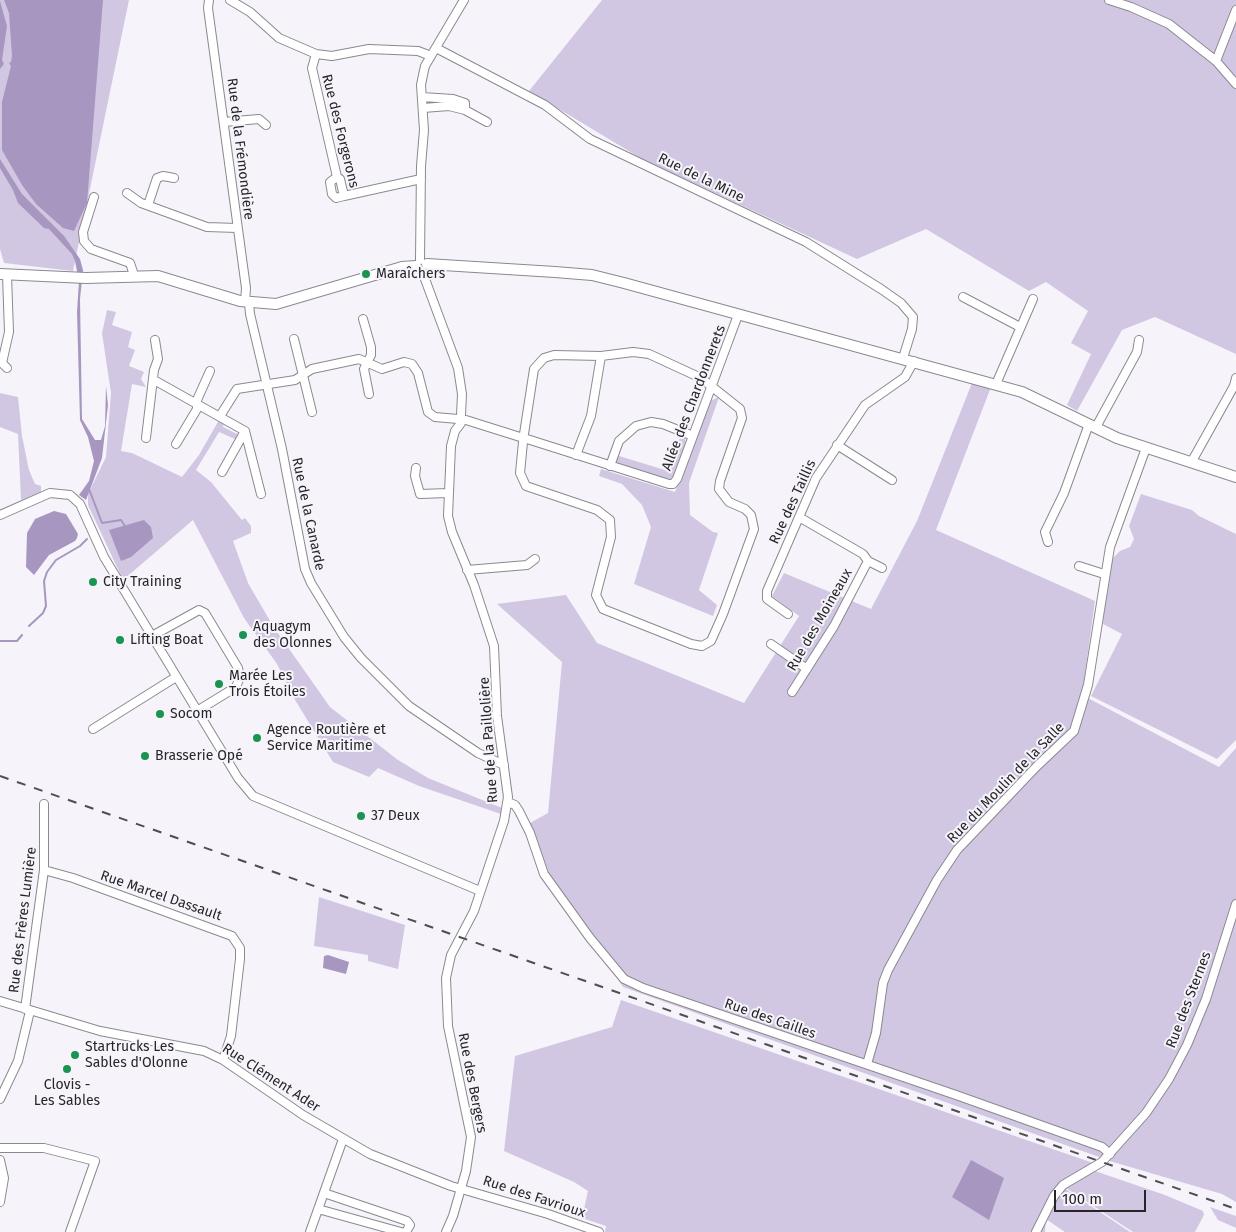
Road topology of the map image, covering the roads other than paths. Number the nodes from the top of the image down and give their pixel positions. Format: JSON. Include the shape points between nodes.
{"nodes":[{"id":1,"x":209,"y":0,"type":"edge"},
{"id":2,"x":464,"y":0,"type":"edge"},
{"id":3,"x":1109,"y":0,"type":"edge"},
{"id":4,"x":234,"y":1,"type":"edge"},
{"id":5,"x":1236,"y":10,"type":"edge"},
{"id":6,"x":436,"y":48,"type":"junction"},
{"id":7,"x":316,"y":54,"type":"junction"},
{"id":8,"x":428,"y":54,"type":"junction"},
{"id":9,"x":1216,"y":61,"type":"junction"},
{"id":10,"x":1236,"y":84,"type":"edge"},
{"id":11,"x":422,"y":97,"type":"junction"},
{"id":12,"x":424,"y":108,"type":"junction"},
{"id":13,"x":465,"y":110,"type":"junction"},
{"id":14,"x":224,"y":122,"type":"junction"},
{"id":15,"x":487,"y":122,"type":"dead end"},
{"id":16,"x":266,"y":124,"type":"dead end"},
{"id":17,"x":174,"y":178,"type":"dead end"},
{"id":18,"x":421,"y":179,"type":"junction"},
{"id":19,"x":127,"y":193,"type":"dead end"},
{"id":20,"x":94,"y":196,"type":"dead end"},
{"id":21,"x":148,"y":205,"type":"junction"},
{"id":22,"x":237,"y":228,"type":"junction"},
{"id":23,"x":422,"y":265,"type":"junction"},
{"id":24,"x":4,"y":274,"type":"edge"},
{"id":25,"x":134,"y":275,"type":"junction"},
{"id":26,"x":963,"y":297,"type":"dead end"},
{"id":27,"x":1033,"y":299,"type":"dead end"},
{"id":28,"x":247,"y":302,"type":"junction"},
{"id":29,"x":738,"y":315,"type":"junction"},
{"id":30,"x":363,"y":319,"type":"dead end"},
{"id":31,"x":1020,"y":327,"type":"junction"},
{"id":32,"x":294,"y":339,"type":"dead end"},
{"id":33,"x":154,"y":340,"type":"dead end"},
{"id":34,"x":1139,"y":340,"type":"dead end"},
{"id":35,"x":601,"y":356,"type":"junction"},
{"id":36,"x":903,"y":358,"type":"junction"},
{"id":37,"x":914,"y":361,"type":"junction"},
{"id":38,"x":368,"y":362,"type":"junction"},
{"id":39,"x":7,"y":368,"type":"dead end"},
{"id":40,"x":210,"y":371,"type":"dead end"},
{"id":41,"x":717,"y":371,"type":"junction"},
{"id":42,"x":302,"y":376,"type":"junction"},
{"id":43,"x":1236,"y":378,"type":"edge"},
{"id":44,"x":154,"y":380,"type":"junction"},
{"id":45,"x":703,"y":380,"type":"junction"},
{"id":46,"x":996,"y":384,"type":"junction"},
{"id":47,"x":266,"y":385,"type":"junction"},
{"id":48,"x":712,"y":385,"type":"junction"},
{"id":49,"x":369,"y":394,"type":"dead end"},
{"id":50,"x":722,"y":394,"type":"junction"},
{"id":51,"x":707,"y":399,"type":"junction"},
{"id":52,"x":197,"y":404,"type":"junction"},
{"id":53,"x":312,"y":412,"type":"dead end"},
{"id":54,"x":220,"y":416,"type":"junction"},
{"id":55,"x":462,"y":419,"type":"junction"},
{"id":56,"x":1093,"y":426,"type":"junction"},
{"id":57,"x":245,"y":431,"type":"junction"},
{"id":58,"x":693,"y":436,"type":"junction"},
{"id":59,"x":146,"y":438,"type":"dead end"},
{"id":60,"x":524,"y":438,"type":"junction"},
{"id":61,"x":176,"y":444,"type":"dead end"},
{"id":62,"x":837,"y":445,"type":"junction"},
{"id":63,"x":1146,"y":448,"type":"junction"},
{"id":64,"x":576,"y":455,"type":"junction"},
{"id":65,"x":1192,"y":461,"type":"junction"},
{"id":66,"x":610,"y":466,"type":"junction"},
{"id":67,"x":416,"y":468,"type":"dead end"},
{"id":68,"x":222,"y":472,"type":"dead end"},
{"id":69,"x":1236,"y":477,"type":"edge"},
{"id":70,"x":892,"y":480,"type":"dead end"},
{"id":71,"x":448,"y":493,"type":"junction"},
{"id":72,"x":261,"y":494,"type":"dead end"},
{"id":73,"x":0,"y":515,"type":"edge"},
{"id":74,"x":799,"y":517,"type":"junction"},
{"id":75,"x":1048,"y":542,"type":"dead end"},
{"id":76,"x":535,"y":559,"type":"dead end"},
{"id":77,"x":868,"y":561,"type":"junction"},
{"id":78,"x":1079,"y":566,"type":"dead end"},
{"id":79,"x":882,"y":568,"type":"dead end"},
{"id":80,"x":467,"y":570,"type":"junction"},
{"id":81,"x":1104,"y":574,"type":"junction"},
{"id":82,"x":788,"y":614,"type":"dead end"},
{"id":83,"x":152,"y":636,"type":"junction"},
{"id":84,"x":771,"y":644,"type":"dead end"},
{"id":85,"x":807,"y":669,"type":"junction"},
{"id":86,"x":176,"y":677,"type":"junction"},
{"id":87,"x":792,"y":692,"type":"dead end"},
{"id":88,"x":197,"y":711,"type":"junction"},
{"id":89,"x":93,"y":729,"type":"dead end"},
{"id":90,"x":504,"y":765,"type":"junction"},
{"id":91,"x":508,"y":802,"type":"junction"},
{"id":92,"x":44,"y":804,"type":"dead end"},
{"id":93,"x":44,"y":870,"type":"junction"},
{"id":94,"x":480,"y":891,"type":"junction"},
{"id":95,"x":1236,"y":904,"type":"edge"},
{"id":96,"x":460,"y":938,"type":"joint"},
{"id":97,"x":0,"y":1000,"type":"edge"},
{"id":98,"x":27,"y":1010,"type":"junction"},
{"id":99,"x":223,"y":1060,"type":"junction"},
{"id":100,"x":867,"y":1064,"type":"junction"},
{"id":101,"x":0,"y":1099,"type":"edge"},
{"id":102,"x":343,"y":1139,"type":"junction"},
{"id":103,"x":0,"y":1148,"type":"edge"},
{"id":104,"x":1110,"y":1154,"type":"junction"},
{"id":105,"x":0,"y":1160,"type":"edge"},
{"id":106,"x":461,"y":1188,"type":"junction"},
{"id":107,"x":324,"y":1192,"type":"junction"},
{"id":108,"x":0,"y":1202,"type":"edge"},
{"id":109,"x":318,"y":1209,"type":"junction"},
{"id":110,"x":70,"y":1232,"type":"edge"},
{"id":111,"x":310,"y":1232,"type":"edge"},
{"id":112,"x":401,"y":1232,"type":"edge"},
{"id":113,"x":406,"y":1232,"type":"edge"},
{"id":114,"x":446,"y":1232,"type":"edge"},
{"id":115,"x":599,"y":1232,"type":"edge"},
{"id":116,"x":1036,"y":1232,"type":"edge"}],
"edges":[{"from":1,"to":14,"type":"street","name":"Rue de la Frémondière"},
{"from":2,"to":6,"type":"street"},
{"from":3,"to":9,"type":"street","via":[[1146,12],[1169,24]]},
{"from":4,"to":7,"type":"street","via":[[260,19],[279,38]]},
{"from":5,"to":9,"type":"street"},
{"from":6,"to":8,"type":"street"},
{"from":6,"to":36,"type":"street","name":"Rue de la Mine","via":[[545,105],[590,139],[806,242],[881,289],[901,303],[913,317]]},
{"from":7,"to":8,"type":"street","via":[[332,56],[369,49]]},
{"from":7,"to":18,"type":"street","name":"Rue des Forgerons","via":[[312,68],[336,177],[340,179],[344,196]]},
{"from":8,"to":11,"type":"street"},
{"from":9,"to":10,"type":"street"},
{"from":11,"to":12,"type":"street"},
{"from":11,"to":13,"type":"street","via":[[465,103]]},
{"from":12,"to":13,"type":"street","via":[[450,106]]},
{"from":12,"to":18,"type":"street"},
{"from":13,"to":15,"type":"street"},
{"from":14,"to":16,"type":"street","via":[[259,119]]},
{"from":14,"to":22,"type":"street","name":"Rue de la Frémondière"},
{"from":17,"to":21,"type":"street","via":[[156,178]]},
{"from":18,"to":23,"type":"street"},
{"from":19,"to":21,"type":"street"},
{"from":20,"to":25,"type":"street","via":[[83,232],[85,244],[130,263]]},
{"from":21,"to":22,"type":"street","via":[[207,227]]},
{"from":22,"to":28,"type":"street","name":"Rue de la Frémondière"},
{"from":23,"to":28,"type":"main road","via":[[402,267],[282,303]]},
{"from":23,"to":29,"type":"main road","via":[[529,269],[592,276]]},
{"from":23,"to":55,"type":"street","name":"Rue de la Paillolière","via":[[458,368]]},
{"from":24,"to":25,"type":"main road","via":[[86,278]]},
{"from":24,"to":39,"type":"street","via":[[9,332],[2,363]]},
{"from":25,"to":28,"type":"main road","via":[[168,278]]},
{"from":26,"to":31,"type":"street"},
{"from":27,"to":31,"type":"street"},
{"from":28,"to":47,"type":"street","name":"Rue de la Canarde"},
{"from":29,"to":36,"type":"main road"},
{"from":29,"to":41,"type":"street","name":"Allée des Chardonnerets"},
{"from":30,"to":38,"type":"street","via":[[371,347]]},
{"from":31,"to":46,"type":"street"},
{"from":32,"to":42,"type":"street"},
{"from":33,"to":44,"type":"street","via":[[158,360]]},
{"from":34,"to":56,"type":"street","via":[[1137,352]]},
{"from":35,"to":45,"type":"street","via":[[644,352]]},
{"from":35,"to":60,"type":"street","via":[[554,354],[540,360],[532,374]]},
{"from":35,"to":64,"type":"street","via":[[591,416]]},
{"from":36,"to":37,"type":"main road"},
{"from":37,"to":46,"type":"main road"},
{"from":37,"to":62,"type":"street","name":"Rue des Taillis","via":[[905,377],[865,405]]},
{"from":38,"to":42,"type":"street","via":[[352,359],[312,369]]},
{"from":38,"to":49,"type":"street","via":[[364,369]]},
{"from":38,"to":55,"type":"street","via":[[382,368],[404,362],[412,364],[418,373],[428,412],[435,417]]},
{"from":40,"to":52,"type":"street"},
{"from":41,"to":45,"type":"street"},
{"from":41,"to":48,"type":"street","name":"Allée des Chardonnerets"},
{"from":42,"to":47,"type":"street"},
{"from":42,"to":53,"type":"street"},
{"from":43,"to":65,"type":"street"},
{"from":44,"to":52,"type":"street"},
{"from":44,"to":59,"type":"street"},
{"from":45,"to":48,"type":"street"},
{"from":46,"to":56,"type":"main road","via":[[1038,398]]},
{"from":47,"to":54,"type":"street","via":[[237,389]]},
{"from":47,"to":90,"type":"street","name":"Rue de la Canarde","via":[[305,569],[320,599],[361,658],[409,706],[478,753]]},
{"from":48,"to":50,"type":"street"},
{"from":48,"to":51,"type":"street","name":"Allée des Chardonnerets"},
{"from":50,"to":51,"type":"street"},
{"from":50,"to":60,"type":"street","via":[[742,414],[719,489],[729,502],[746,509],[754,521],[753,534],[711,640],[698,646],[603,609],[596,595],[611,538],[610,520],[597,510],[526,486],[520,473]]},
{"from":51,"to":58,"type":"street","name":"Allée des Chardonnerets"},
{"from":52,"to":54,"type":"street"},
{"from":52,"to":61,"type":"street","via":[[197,410]]},
{"from":54,"to":57,"type":"street"},
{"from":55,"to":60,"type":"street"},
{"from":55,"to":71,"type":"street","name":"Rue de la Paillolière","via":[[451,446]]},
{"from":56,"to":63,"type":"main road"},
{"from":56,"to":75,"type":"street","via":[[1045,532]]},
{"from":57,"to":68,"type":"street"},
{"from":57,"to":72,"type":"street"},
{"from":58,"to":66,"type":"street","via":[[663,424],[651,422],[636,426],[620,441]]},
{"from":58,"to":66,"type":"street","name":"Allée des Chardonnerets","via":[[677,479],[669,484]]},
{"from":60,"to":64,"type":"street"},
{"from":62,"to":70,"type":"street"},
{"from":62,"to":74,"type":"street","name":"Rue des Taillis","via":[[816,478]]},
{"from":63,"to":65,"type":"main road"},
{"from":63,"to":81,"type":"street","name":"Rue du Moulin de la Salle","via":[[1112,538]]},
{"from":64,"to":66,"type":"street"},
{"from":65,"to":69,"type":"main road"},
{"from":67,"to":71,"type":"street","via":[[420,494]]},
{"from":71,"to":80,"type":"street","name":"Rue de la Paillolière","via":[[449,524]]},
{"from":73,"to":83,"type":"street","via":[[50,492],[64,493],[75,499],[84,510],[104,557]]},
{"from":74,"to":77,"type":"street","via":[[863,554]]},
{"from":74,"to":82,"type":"street","name":"Rue des Taillis","via":[[767,591],[767,599]]},
{"from":76,"to":80,"type":"street","via":[[526,565]]},
{"from":77,"to":79,"type":"street"},
{"from":77,"to":85,"type":"street","name":"Rue des Moineaux"},
{"from":78,"to":81,"type":"street"},
{"from":80,"to":90,"type":"street","name":"Rue de la Paillolière","via":[[494,646],[496,716]]},
{"from":81,"to":100,"type":"street","name":"Rue du Moulin de la Salle","via":[[1088,685],[1074,731],[962,845],[937,880],[888,970]]},
{"from":83,"to":86,"type":"street"},
{"from":83,"to":88,"type":"street","via":[[199,610],[205,613],[240,676],[236,687]]},
{"from":84,"to":85,"type":"street"},
{"from":85,"to":87,"type":"street","name":"Rue des Moineaux"},
{"from":86,"to":88,"type":"street"},
{"from":86,"to":89,"type":"street"},
{"from":88,"to":94,"type":"street","via":[[238,778],[253,796]]},
{"from":90,"to":91,"type":"street","name":"Rue de la Paillolière"},
{"from":91,"to":94,"type":"street","name":"Rue de la Paillolière"},
{"from":91,"to":100,"type":"street","name":"Rue des Cailles","via":[[519,811],[544,874],[624,979]]},
{"from":92,"to":93,"type":"street","name":"Rue des Frères Lumière"},
{"from":93,"to":98,"type":"street","name":"Rue des Frères Lumière"},
{"from":93,"to":99,"type":"street","name":"Rue Marcel Dassault","via":[[232,936],[240,948],[240,959],[231,1036]]},
{"from":94,"to":96,"type":"street","name":"Rue de la Paillolière"},
{"from":95,"to":104,"type":"street","name":"Rue des Sternes","via":[[1206,999],[1187,1045],[1158,1097]]},
{"from":96,"to":106,"type":"street","name":"Rue des Bergers","via":[[448,965],[446,1004],[471,1137]]},
{"from":97,"to":98,"type":"street","name":"Rue Clément Ader"},
{"from":98,"to":99,"type":"street","name":"Rue Clément Ader","via":[[129,1038],[193,1048]]},
{"from":98,"to":101,"type":"street","name":"Rue des Frères Lumière","via":[[18,1061]]},
{"from":99,"to":102,"type":"street","name":"Rue Clément Ader"},
{"from":100,"to":104,"type":"street","name":"Rue des Cailles","via":[[1102,1147]]},
{"from":102,"to":106,"type":"street","name":"Rue Clément Ader","via":[[370,1154]]},
{"from":102,"to":107,"type":"street"},
{"from":103,"to":110,"type":"street","via":[[44,1148],[95,1161]]},
{"from":104,"to":116,"type":"street","name":"Rue des Sternes","via":[[1095,1168],[1063,1185]]},
{"from":105,"to":108,"type":"street","via":[[4,1178]]},
{"from":106,"to":114,"type":"street","name":"Rue des Bergers"},
{"from":106,"to":115,"type":"street","name":"Rue des Favrioux"},
{"from":107,"to":109,"type":"street"},
{"from":107,"to":113,"type":"street","via":[[407,1221],[410,1225]]},
{"from":109,"to":111,"type":"street"},
{"from":109,"to":112,"type":"street"}]}
